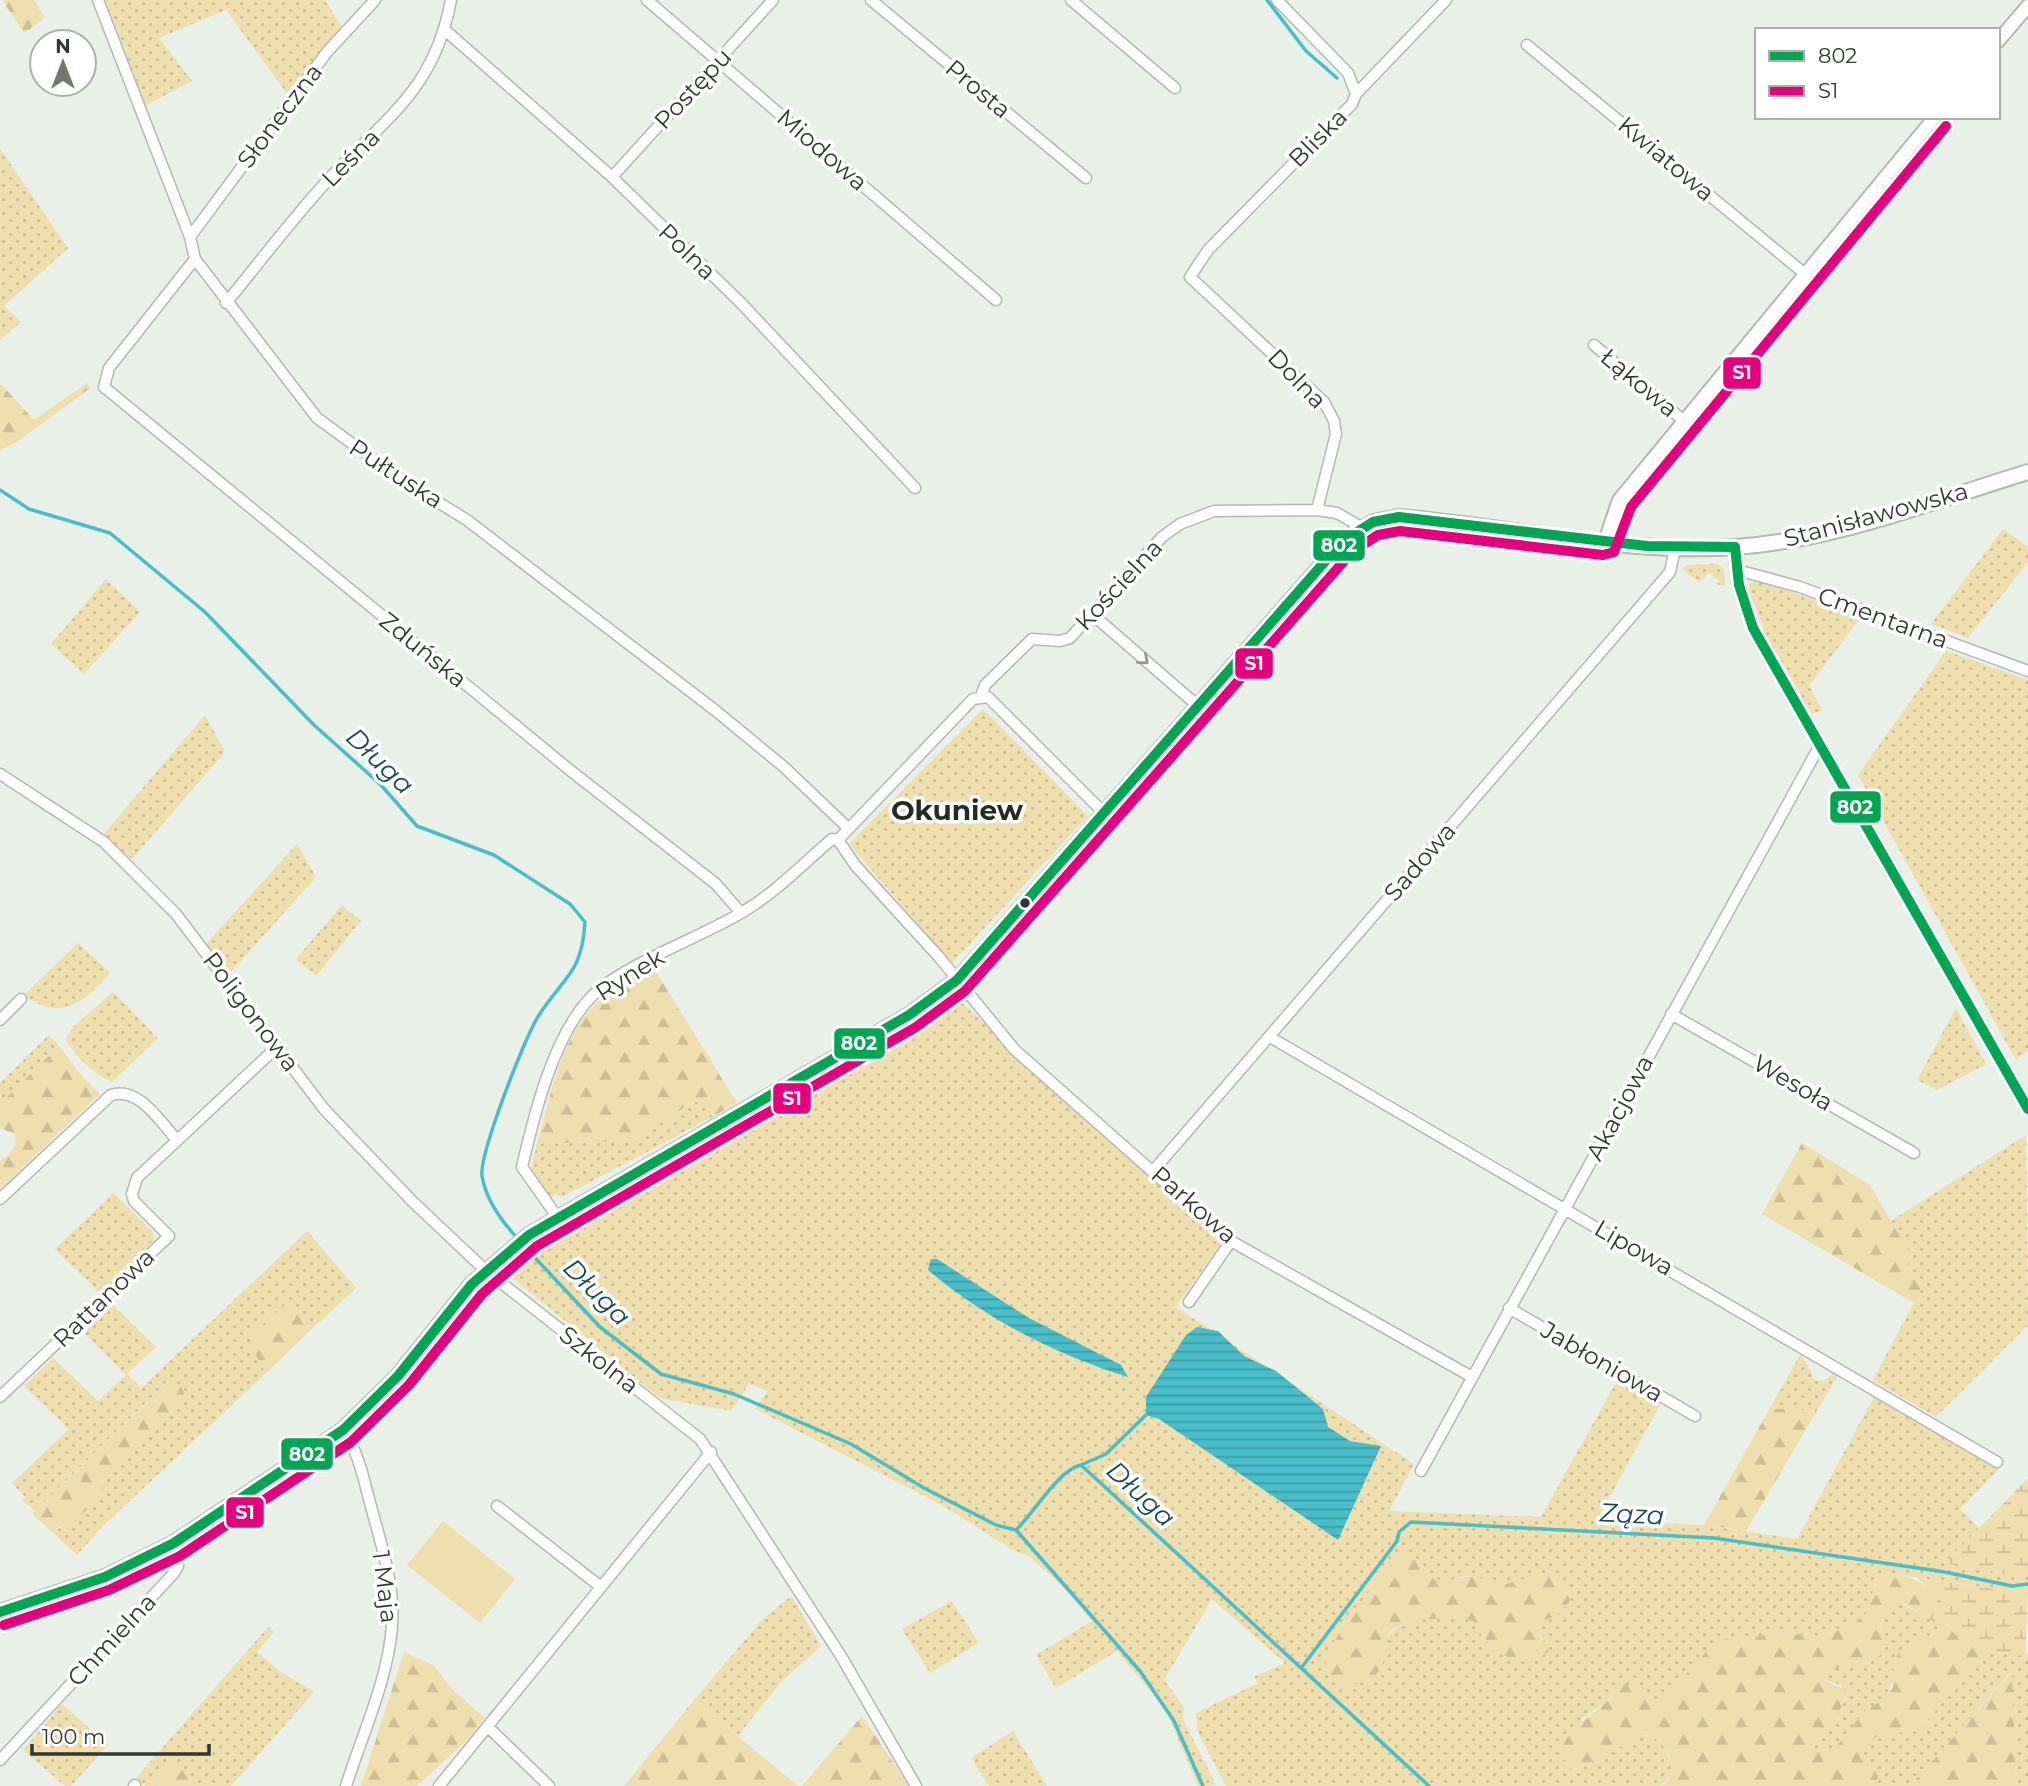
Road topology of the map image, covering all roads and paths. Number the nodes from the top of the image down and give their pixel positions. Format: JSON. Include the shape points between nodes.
{"nodes":[{"id":1,"x":98,"y":0,"type":"edge"},
{"id":2,"x":375,"y":0,"type":"edge"},
{"id":3,"x":450,"y":0,"type":"edge"},
{"id":4,"x":647,"y":0,"type":"edge"},
{"id":5,"x":773,"y":0,"type":"edge"},
{"id":6,"x":871,"y":0,"type":"edge"},
{"id":7,"x":1071,"y":0,"type":"edge"},
{"id":8,"x":1277,"y":0,"type":"edge"},
{"id":9,"x":1446,"y":0,"type":"edge"},
{"id":10,"x":2028,"y":6,"type":"edge"},
{"id":11,"x":445,"y":30,"type":"junction"},
{"id":12,"x":2000,"y":39,"type":"edge"},
{"id":13,"x":1527,"y":45,"type":"dead end"},
{"id":14,"x":719,"y":61,"type":"junction"},
{"id":15,"x":1175,"y":88,"type":"dead end"},
{"id":16,"x":1356,"y":94,"type":"junction"},
{"id":17,"x":1933,"y":119,"type":"edge"},
{"id":18,"x":612,"y":177,"type":"junction"},
{"id":19,"x":1086,"y":178,"type":"dead end"},
{"id":20,"x":190,"y":237,"type":"junction"},
{"id":21,"x":195,"y":259,"type":"junction"},
{"id":22,"x":1805,"y":274,"type":"junction"},
{"id":23,"x":1190,"y":277,"type":"joint"},
{"id":24,"x":996,"y":300,"type":"dead end"},
{"id":25,"x":226,"y":303,"type":"junction"},
{"id":26,"x":1594,"y":345,"type":"dead end"},
{"id":27,"x":1684,"y":421,"type":"junction"},
{"id":28,"x":2028,"y":472,"type":"edge"},
{"id":29,"x":915,"y":488,"type":"dead end"},
{"id":30,"x":1317,"y":510,"type":"junction"},
{"id":31,"x":1361,"y":527,"type":"junction"},
{"id":32,"x":1605,"y":541,"type":"junction"},
{"id":33,"x":1735,"y":547,"type":"junction"},
{"id":34,"x":1675,"y":548,"type":"junction"},
{"id":35,"x":1737,"y":570,"type":"junction"},
{"id":36,"x":1093,"y":615,"type":"junction"},
{"id":37,"x":2028,"y":671,"type":"edge"},
{"id":38,"x":981,"y":696,"type":"junction"},
{"id":39,"x":1198,"y":706,"type":"junction"},
{"id":40,"x":1820,"y":745,"type":"junction"},
{"id":41,"x":0,"y":774,"type":"edge"},
{"id":42,"x":1105,"y":814,"type":"junction"},
{"id":43,"x":848,"y":828,"type":"junction"},
{"id":44,"x":838,"y":840,"type":"junction"},
{"id":45,"x":741,"y":913,"type":"junction"},
{"id":46,"x":957,"y":980,"type":"junction"},
{"id":47,"x":21,"y":999,"type":"dead end"},
{"id":48,"x":1671,"y":1014,"type":"junction"},
{"id":49,"x":0,"y":1020,"type":"edge"},
{"id":50,"x":1270,"y":1037,"type":"junction"},
{"id":51,"x":277,"y":1047,"type":"junction"},
{"id":52,"x":2028,"y":1109,"type":"edge"},
{"id":53,"x":177,"y":1140,"type":"junction"},
{"id":54,"x":1914,"y":1153,"type":"dead end"},
{"id":55,"x":1153,"y":1171,"type":"junction"},
{"id":56,"x":0,"y":1199,"type":"edge"},
{"id":57,"x":1566,"y":1208,"type":"junction"},
{"id":58,"x":558,"y":1218,"type":"junction"},
{"id":59,"x":1231,"y":1241,"type":"junction"},
{"id":60,"x":485,"y":1270,"type":"junction"},
{"id":61,"x":1189,"y":1302,"type":"dead end"},
{"id":62,"x":1509,"y":1308,"type":"junction"},
{"id":63,"x":1472,"y":1377,"type":"junction"},
{"id":64,"x":0,"y":1397,"type":"edge"},
{"id":65,"x":1695,"y":1416,"type":"dead end"},
{"id":66,"x":343,"y":1430,"type":"junction"},
{"id":67,"x":711,"y":1452,"type":"junction"},
{"id":68,"x":1997,"y":1462,"type":"dead end"},
{"id":69,"x":1421,"y":1471,"type":"dead end"},
{"id":70,"x":497,"y":1506,"type":"dead end"},
{"id":71,"x":174,"y":1543,"type":"junction"},
{"id":72,"x":601,"y":1587,"type":"junction"},
{"id":73,"x":0,"y":1612,"type":"edge"},
{"id":74,"x":488,"y":1727,"type":"junction"},
{"id":75,"x":0,"y":1760,"type":"edge"},
{"id":76,"x":346,"y":1786,"type":"edge"},
{"id":77,"x":439,"y":1786,"type":"edge"},
{"id":78,"x":550,"y":1786,"type":"edge"},
{"id":79,"x":916,"y":1786,"type":"edge"}],
"edges":[{"from":1,"to":20,"type":"street","name":"Pułtuska"},
{"from":2,"to":20,"type":"street","name":"Słoneczna","via":[[327,52]]},
{"from":3,"to":11,"type":"street","name":"Leśna"},
{"from":4,"to":14,"type":"street","name":"Miodowa"},
{"from":5,"to":14,"type":"street","name":"Postępu"},
{"from":6,"to":19,"type":"street","name":"Prosta"},
{"from":7,"to":15,"type":"street"},
{"from":8,"to":16,"type":"street","via":[[1348,73]]},
{"from":9,"to":16,"type":"street","name":"Bliska"},
{"from":10,"to":12,"type":"street"},
{"from":11,"to":18,"type":"street","name":"Polna"},
{"from":11,"to":25,"type":"street","name":"Leśna","via":[[427,74],[409,99],[330,178]]},
{"from":13,"to":22,"type":"street","name":"Kwiatowa"},
{"from":14,"to":18,"type":"street","name":"Postępu"},
{"from":14,"to":24,"type":"street","name":"Miodowa"},
{"from":16,"to":23,"type":"street","name":"Bliska","via":[[1352,104],[1208,250]]},
{"from":17,"to":22,"type":"street"},
{"from":18,"to":29,"type":"street","name":"Polna","via":[[741,303]]},
{"from":20,"to":21,"type":"street","name":"Pułtuska"},
{"from":21,"to":25,"type":"street","name":"Pułtuska"},
{"from":21,"to":45,"type":"street","name":"Zduńska","via":[[109,368],[104,387],[570,771],[716,884]]},
{"from":22,"to":27,"type":"street"},
{"from":23,"to":30,"type":"street","name":"Dolna","via":[[1324,402],[1336,433]]},
{"from":25,"to":43,"type":"street","name":"Pułtuska","via":[[317,418],[467,520],[695,694],[784,767]]},
{"from":26,"to":27,"type":"street","name":"Łąkowa"},
{"from":27,"to":32,"type":"street","via":[[1619,500]]},
{"from":28,"to":33,"type":"main road","name":"Stanisławowska","via":[[1815,536]]},
{"from":30,"to":31,"type":"street","name":"Kościelna","via":[[1337,513]]},
{"from":30,"to":36,"type":"street","name":"Kościelna","via":[[1214,511],[1180,524],[1162,537]]},
{"from":31,"to":32,"type":"main road","name":"Stanisławowska","via":[[1399,517]]},
{"from":31,"to":39,"type":"main road","name":"Stanisławowska","via":[[1343,541]]},
{"from":32,"to":34,"type":"main road","name":"Stanisławowska"},
{"from":33,"to":34,"type":"main road","name":"Stanisławowska"},
{"from":33,"to":35,"type":"street"},
{"from":34,"to":50,"type":"street","name":"Sadowa","via":[[1670,572]]},
{"from":35,"to":37,"type":"street","name":"Cmentarna","via":[[1800,587]]},
{"from":35,"to":40,"type":"street","via":[[1748,617]]},
{"from":36,"to":38,"type":"street","name":"Kościelna","via":[[1065,640],[1032,639],[985,685]]},
{"from":36,"to":39,"type":"street","one_way":true},
{"from":38,"to":42,"type":"street","via":[[995,704]]},
{"from":38,"to":43,"type":"street","name":"Rynek","via":[[973,699]]},
{"from":39,"to":42,"type":"main road","name":"Stanisławowska"},
{"from":40,"to":48,"type":"street","name":"Akacjowa"},
{"from":40,"to":52,"type":"street"},
{"from":41,"to":51,"type":"street","name":"Poligonowa","via":[[104,842],[176,914]]},
{"from":42,"to":46,"type":"main road","name":"Stanisławowska"},
{"from":43,"to":44,"type":"street","name":"Rynek"},
{"from":44,"to":45,"type":"street","name":"Rynek","via":[[832,839]]},
{"from":44,"to":46,"type":"street"},
{"from":45,"to":58,"type":"street","name":"Rynek","via":[[630,971],[593,995],[576,1017],[551,1070],[522,1167]]},
{"from":46,"to":55,"type":"street","name":"Parkowa","via":[[1014,1049]]},
{"from":46,"to":58,"type":"main road","name":"Stanisławowska","via":[[909,1015]]},
{"from":47,"to":49,"type":"street"},
{"from":48,"to":54,"type":"street","name":"Wesoła"},
{"from":48,"to":57,"type":"street","name":"Akacjowa"},
{"from":50,"to":55,"type":"street","name":"Sadowa"},
{"from":50,"to":57,"type":"street","name":"Lipowa"},
{"from":51,"to":53,"type":"street","name":"Rattanowa"},
{"from":51,"to":60,"type":"street","name":"Poligonowa","via":[[362,1151]]},
{"from":53,"to":56,"type":"street","via":[[136,1097],[121,1092],[111,1095]]},
{"from":53,"to":64,"type":"street","name":"Rattanowa","via":[[137,1178],[132,1194],[169,1236]]},
{"from":55,"to":59,"type":"street","name":"Parkowa"},
{"from":57,"to":62,"type":"street","name":"Akacjowa"},
{"from":57,"to":68,"type":"street","name":"Lipowa"},
{"from":58,"to":60,"type":"main road","name":"Stanisławowska"},
{"from":59,"to":61,"type":"street"},
{"from":59,"to":63,"type":"street","name":"Parkowa"},
{"from":60,"to":66,"type":"main road","name":"Stanisławowska","via":[[398,1376]]},
{"from":60,"to":67,"type":"street","name":"Szkolna"},
{"from":62,"to":63,"type":"street","name":"Akacjowa"},
{"from":62,"to":65,"type":"street","name":"Jabłoniowa"},
{"from":63,"to":69,"type":"street","name":"Akacjowa"},
{"from":66,"to":71,"type":"main road","name":"Stanisławowska"},
{"from":66,"to":76,"type":"street","name":"1 Maja","via":[[355,1447],[375,1522],[391,1594],[392,1624],[389,1653]]},
{"from":67,"to":72,"type":"street"},
{"from":67,"to":79,"type":"street","name":"Szkolna","via":[[841,1656]]},
{"from":70,"to":72,"type":"street"},
{"from":71,"to":73,"type":"main road","name":"Stanisławowska","via":[[88,1584]]},
{"from":71,"to":75,"type":"street","name":"Chmielna","via":[[178,1566],[174,1573]]},
{"from":72,"to":74,"type":"street"},
{"from":74,"to":77,"type":"street"},
{"from":74,"to":78,"type":"street"}]}
